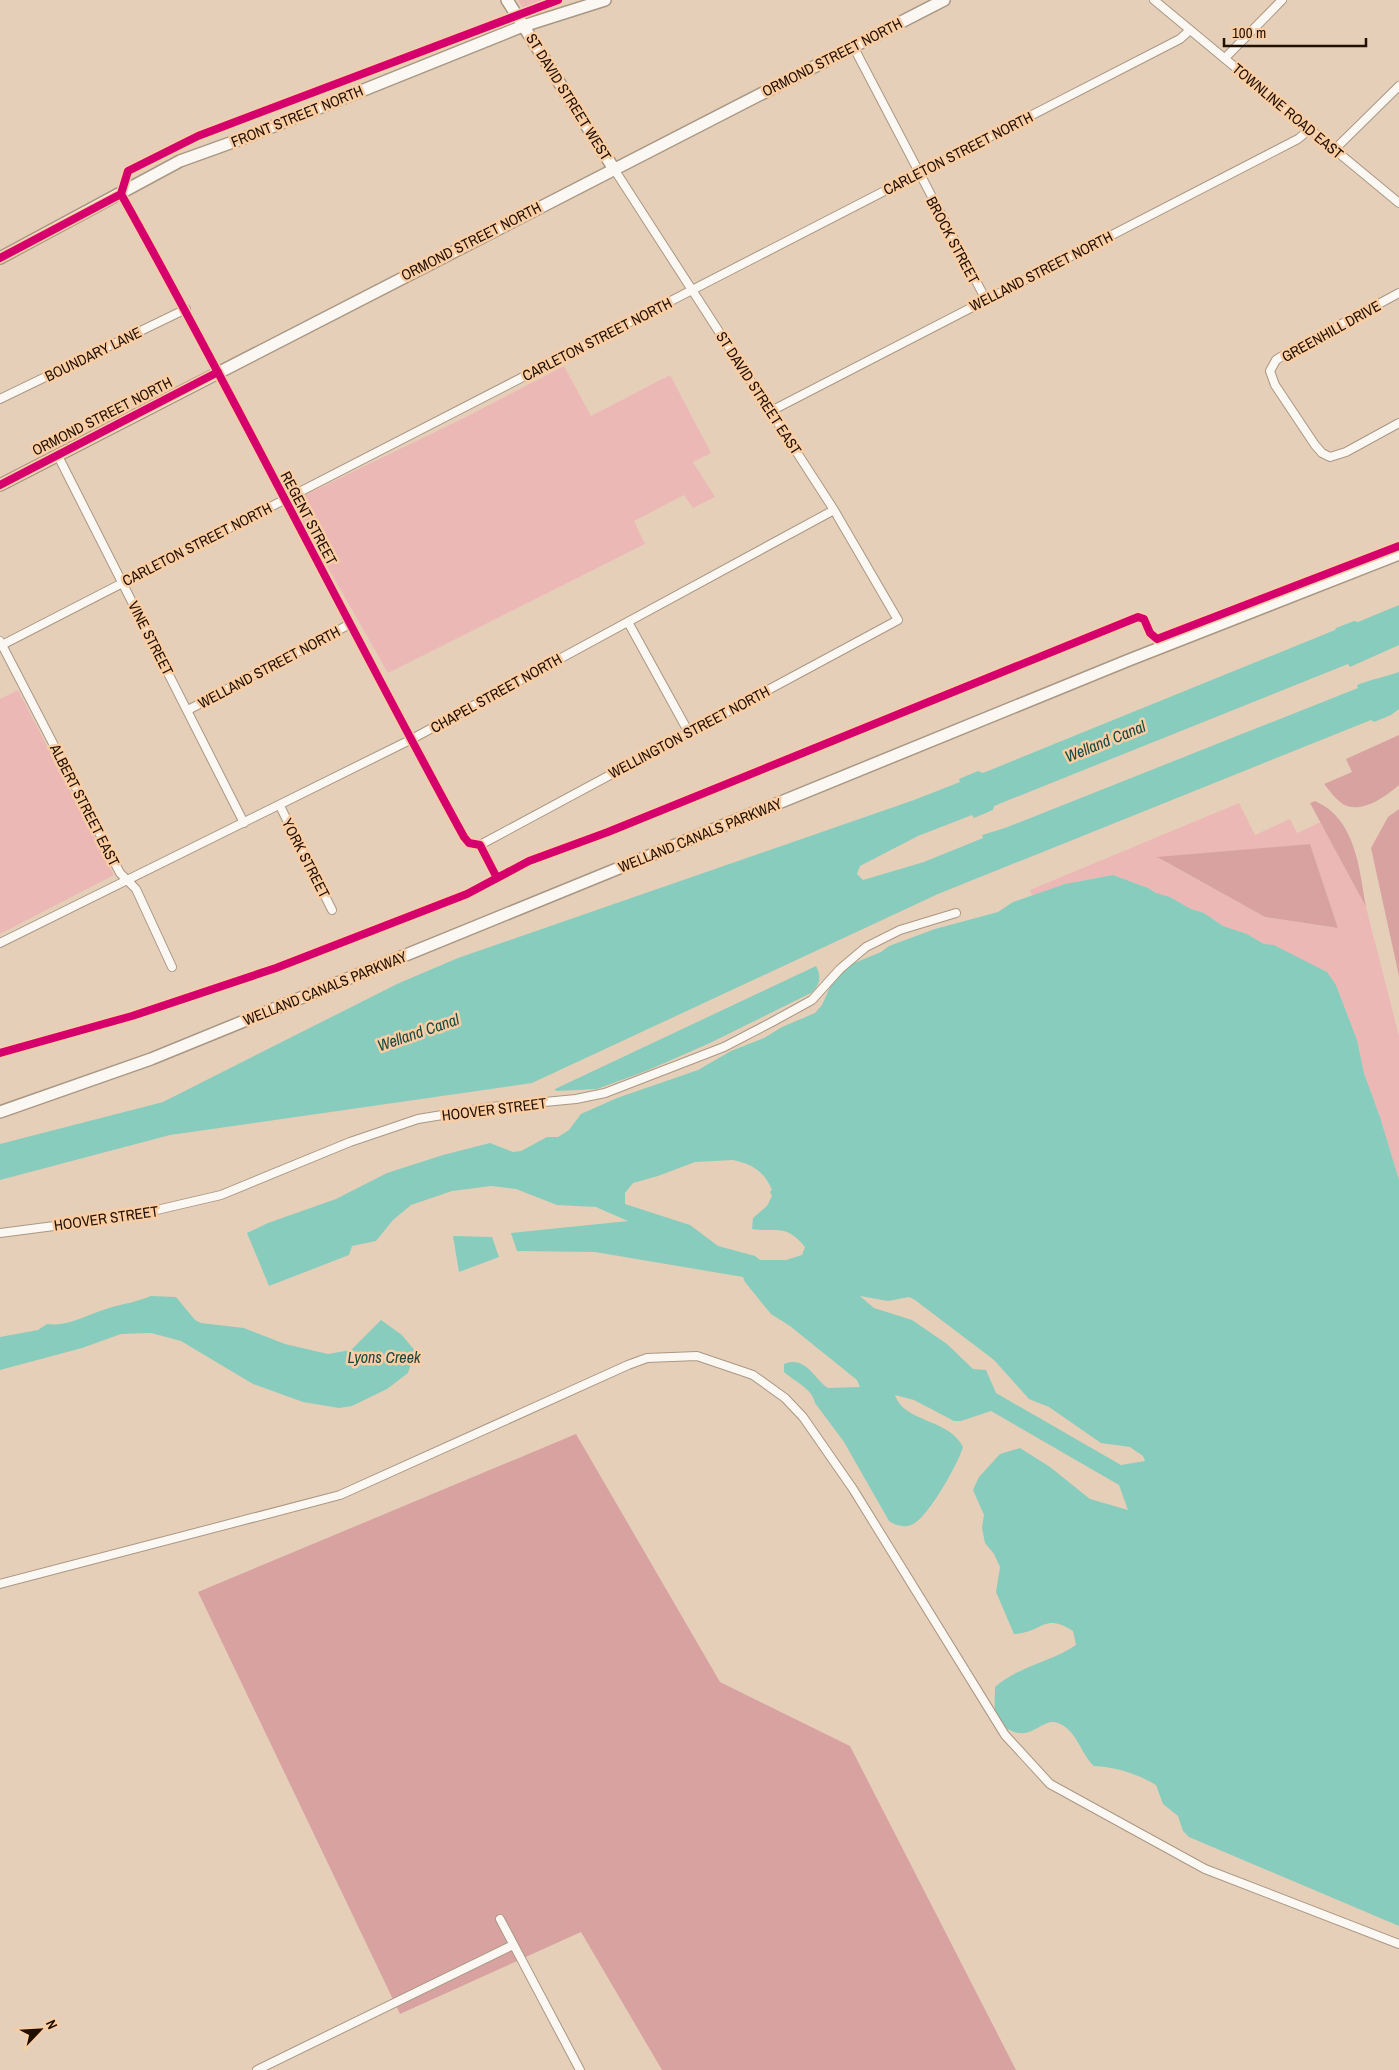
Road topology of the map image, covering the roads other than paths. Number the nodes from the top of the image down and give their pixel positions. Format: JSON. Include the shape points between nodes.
{"nodes":[{"id":1,"x":507,"y":0,"type":"edge"},
{"id":2,"x":605,"y":0,"type":"edge"},
{"id":3,"x":944,"y":0,"type":"edge"},
{"id":4,"x":1154,"y":0,"type":"edge"},
{"id":5,"x":1282,"y":0,"type":"edge"},
{"id":6,"x":524,"y":26,"type":"junction"},
{"id":7,"x":1190,"y":30,"type":"junction"},
{"id":8,"x":853,"y":46,"type":"junction"},
{"id":9,"x":1225,"y":58,"type":"junction"},
{"id":10,"x":1399,"y":86,"type":"edge"},
{"id":11,"x":1309,"y":130,"type":"junction"},
{"id":12,"x":1334,"y":150,"type":"junction"},
{"id":13,"x":614,"y":169,"type":"junction"},
{"id":14,"x":918,"y":174,"type":"junction"},
{"id":15,"x":121,"y":194,"type":"junction"},
{"id":16,"x":1399,"y":203,"type":"edge"},
{"id":17,"x":0,"y":258,"type":"edge"},
{"id":18,"x":691,"y":290,"type":"junction"},
{"id":19,"x":1399,"y":293,"type":"edge"},
{"id":20,"x":986,"y":300,"type":"junction"},
{"id":21,"x":186,"y":309,"type":"junction"},
{"id":22,"x":218,"y":372,"type":"junction"},
{"id":23,"x":0,"y":398,"type":"edge"},
{"id":24,"x":771,"y":410,"type":"junction"},
{"id":25,"x":1399,"y":424,"type":"edge"},
{"id":26,"x":57,"y":454,"type":"junction"},
{"id":27,"x":0,"y":484,"type":"edge"},
{"id":28,"x":284,"y":500,"type":"junction"},
{"id":29,"x":834,"y":510,"type":"junction"},
{"id":30,"x":1399,"y":554,"type":"edge"},
{"id":31,"x":122,"y":583,"type":"junction"},
{"id":32,"x":898,"y":620,"type":"joint"},
{"id":33,"x":628,"y":622,"type":"junction"},
{"id":34,"x":350,"y":624,"type":"junction"},
{"id":35,"x":1,"y":644,"type":"edge"},
{"id":36,"x":188,"y":710,"type":"junction"},
{"id":37,"x":688,"y":731,"type":"junction"},
{"id":38,"x":410,"y":740,"type":"junction"},
{"id":39,"x":280,"y":806,"type":"junction"},
{"id":40,"x":244,"y":823,"type":"junction"},
{"id":41,"x":480,"y":845,"type":"joint"},
{"id":42,"x":126,"y":882,"type":"junction"},
{"id":43,"x":332,"y":910,"type":"dead end"},
{"id":44,"x":956,"y":913,"type":"dead end"},
{"id":45,"x":0,"y":943,"type":"edge"},
{"id":46,"x":172,"y":967,"type":"dead end"},
{"id":47,"x":0,"y":1112,"type":"edge"},
{"id":48,"x":0,"y":1233,"type":"edge"},
{"id":49,"x":0,"y":1584,"type":"edge"},
{"id":50,"x":500,"y":1919,"type":"dead end"},
{"id":51,"x":1399,"y":1944,"type":"edge"},
{"id":52,"x":513,"y":1945,"type":"junction"},
{"id":53,"x":257,"y":2070,"type":"edge"},
{"id":54,"x":580,"y":2070,"type":"edge"}],
"edges":[{"from":1,"to":6,"type":"street","name":"ST DAVID STREET WEST"},
{"from":2,"to":6,"type":"street","name":"FRONT STREET NORTH"},
{"from":3,"to":8,"type":"street","name":"ORMOND STREET NORTH"},
{"from":4,"to":7,"type":"street","name":"TOWNLINE ROAD EAST"},
{"from":5,"to":9,"type":"street"},
{"from":6,"to":13,"type":"street","name":"ST DAVID STREET WEST"},
{"from":6,"to":15,"type":"street","name":"FRONT STREET NORTH","via":[[180,161]]},
{"from":7,"to":9,"type":"street","name":"TOWNLINE ROAD EAST"},
{"from":7,"to":14,"type":"street","name":"CARLETON STREET NORTH","via":[[1180,39]]},
{"from":8,"to":13,"type":"street","name":"ORMOND STREET NORTH"},
{"from":8,"to":14,"type":"street","name":"BROCK STREET"},
{"from":9,"to":11,"type":"street","name":"TOWNLINE ROAD EAST"},
{"from":10,"to":12,"type":"street"},
{"from":11,"to":12,"type":"street","name":"TOWNLINE ROAD EAST"},
{"from":11,"to":20,"type":"street","name":"WELLAND STREET NORTH","via":[[1298,140]]},
{"from":12,"to":16,"type":"street","name":"TOWNLINE ROAD EAST"},
{"from":13,"to":18,"type":"street","name":"ST DAVID STREET EAST"},
{"from":13,"to":22,"type":"street","name":"ORMOND STREET NORTH"},
{"from":14,"to":18,"type":"street","name":"CARLETON STREET NORTH"},
{"from":14,"to":20,"type":"street","name":"BROCK STREET"},
{"from":15,"to":17,"type":"street","name":"FRONT STREET NORTH"},
{"from":15,"to":21,"type":"street","name":"REGENT STREET"},
{"from":18,"to":24,"type":"street","name":"ST DAVID STREET EAST"},
{"from":18,"to":28,"type":"street","name":"CARLETON STREET NORTH"},
{"from":19,"to":25,"type":"street","name":"GREENHILL DRIVE","via":[[1284,355],[1270,370],[1275,385],[1315,444],[1330,457]]},
{"from":20,"to":24,"type":"street","name":"WELLAND STREET NORTH"},
{"from":21,"to":22,"type":"street","name":"REGENT STREET"},
{"from":21,"to":23,"type":"street","name":"BOUNDARY LANE"},
{"from":22,"to":26,"type":"street","name":"ORMOND STREET NORTH"},
{"from":22,"to":28,"type":"street","name":"REGENT STREET"},
{"from":24,"to":29,"type":"street","name":"ST DAVID STREET EAST"},
{"from":26,"to":27,"type":"street","name":"ORMOND STREET NORTH"},
{"from":26,"to":31,"type":"street","name":"VINE STREET"},
{"from":28,"to":31,"type":"street","name":"CARLETON STREET NORTH"},
{"from":28,"to":34,"type":"street","name":"REGENT STREET"},
{"from":29,"to":32,"type":"street","name":"ST DAVID STREET EAST"},
{"from":29,"to":33,"type":"street","name":"CHAPEL STREET NORTH"},
{"from":30,"to":47,"type":"street","name":"WELLAND CANALS PARKWAY","via":[[1120,664],[151,1059]]},
{"from":31,"to":35,"type":"street","name":"CARLETON STREET NORTH"},
{"from":31,"to":36,"type":"street","name":"VINE STREET"},
{"from":32,"to":37,"type":"street","name":"WELLINGTON STREET NORTH"},
{"from":33,"to":37,"type":"street"},
{"from":33,"to":38,"type":"street","name":"CHAPEL STREET NORTH"},
{"from":34,"to":36,"type":"street","name":"WELLAND STREET NORTH"},
{"from":34,"to":38,"type":"street","name":"REGENT STREET"},
{"from":35,"to":42,"type":"street","name":"ALBERT STREET EAST"},
{"from":36,"to":40,"type":"street","name":"VINE STREET"},
{"from":37,"to":41,"type":"street","name":"WELLINGTON STREET NORTH"},
{"from":38,"to":39,"type":"street","name":"CHAPEL STREET NORTH"},
{"from":38,"to":41,"type":"street","name":"REGENT STREET","via":[[464,837],[469,843]]},
{"from":39,"to":40,"type":"street","name":"CHAPEL STREET NORTH"},
{"from":39,"to":43,"type":"street","name":"YORK STREET"},
{"from":40,"to":42,"type":"street","name":"CHAPEL STREET NORTH"},
{"from":42,"to":45,"type":"street","name":"CHAPEL STREET NORTH"},
{"from":42,"to":46,"type":"street","name":"ALBERT STREET EAST","via":[[136,889]]},
{"from":44,"to":48,"type":"street","name":"HOOVER STREET","via":[[900,930],[866,947],[840,969],[812,1000],[724,1047],[605,1093],[418,1119],[350,1142],[222,1195],[132,1216]]},
{"from":49,"to":51,"type":"street","via":[[340,1495],[628,1365],[647,1358],[697,1356],[753,1375],[785,1398],[803,1417],[853,1489],[1005,1735],[1050,1784],[1205,1869]]},
{"from":50,"to":52,"type":"street"},
{"from":52,"to":53,"type":"street"},
{"from":52,"to":54,"type":"street"}]}
